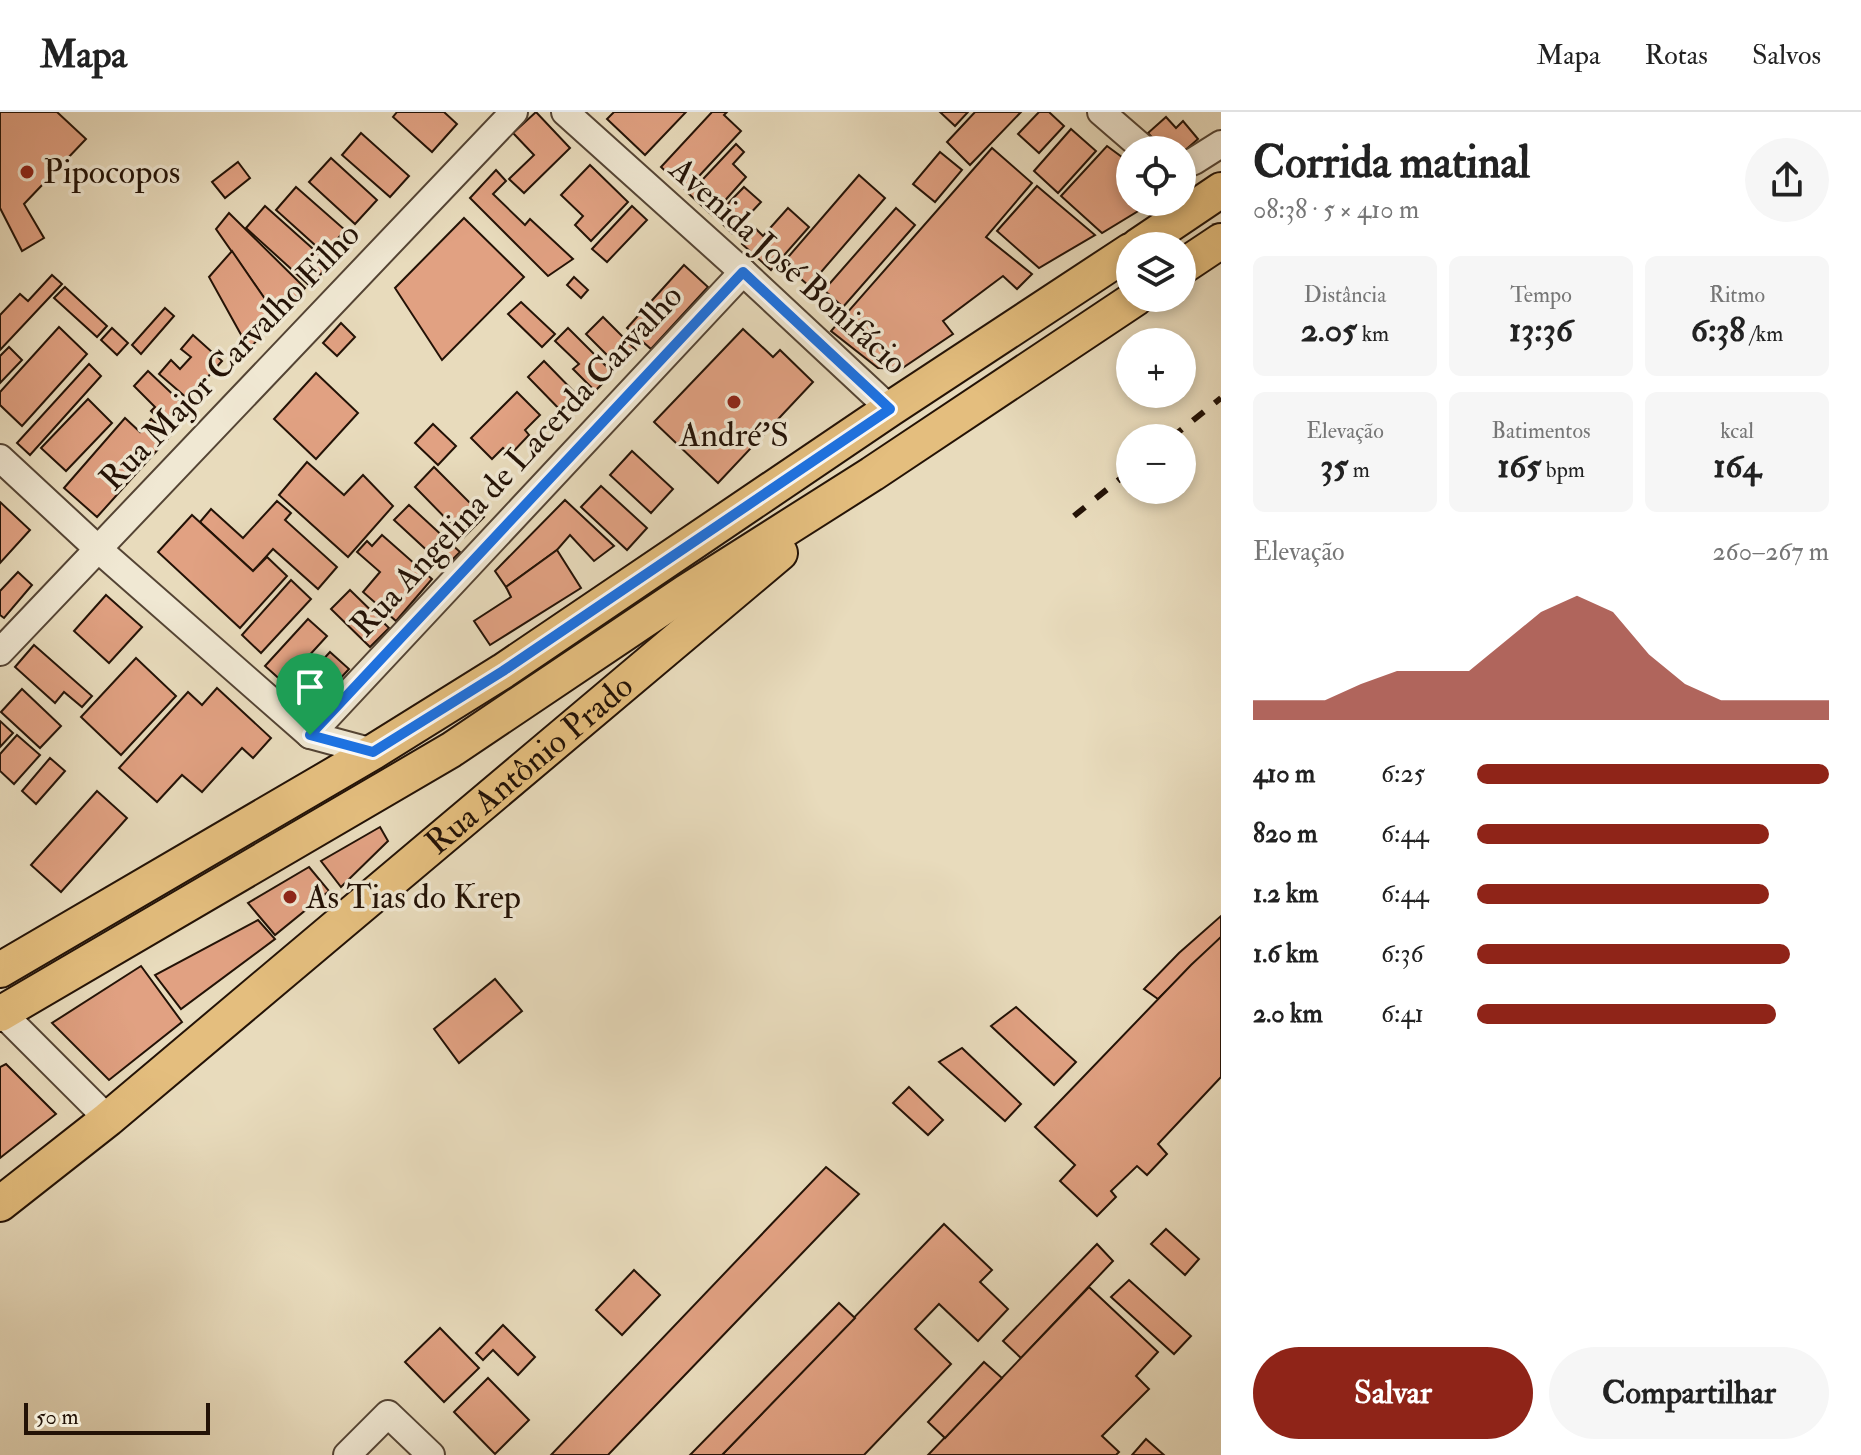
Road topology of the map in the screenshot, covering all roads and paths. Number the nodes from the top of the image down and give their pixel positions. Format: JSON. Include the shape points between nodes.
{"nodes":[{"id":1,"x":514,"y":112,"type":"edge"},
{"id":2,"x":565,"y":112,"type":"edge"},
{"id":3,"x":1101,"y":112,"type":"edge"},
{"id":4,"x":1129,"y":136,"type":"edge"},
{"id":5,"x":1221,"y":144,"type":"edge"},
{"id":6,"x":1196,"y":160,"type":"edge"},
{"id":7,"x":1203,"y":191,"type":"edge"},
{"id":8,"x":1155,"y":232,"type":"edge"},
{"id":9,"x":1221,"y":241,"type":"edge"},
{"id":10,"x":1196,"y":258,"type":"edge"},
{"id":11,"x":1116,"y":260,"type":"edge"},
{"id":12,"x":743,"y":272,"type":"junction"},
{"id":13,"x":1116,"y":311,"type":"edge"},
{"id":14,"x":890,"y":409,"type":"junction"},
{"id":15,"x":0,"y":458,"type":"edge"},
{"id":16,"x":872,"y":474,"type":"junction"},
{"id":17,"x":97,"y":548,"type":"junction"},
{"id":18,"x":0,"y":652,"type":"edge"},
{"id":19,"x":310,"y":735,"type":"junction"},
{"id":20,"x":373,"y":752,"type":"junction"},
{"id":21,"x":0,"y":970,"type":"edge"},
{"id":22,"x":1,"y":1014,"type":"edge"},
{"id":23,"x":108,"y":1119,"type":"junction"},
{"id":24,"x":0,"y":1204,"type":"edge"},
{"id":25,"x":347,"y":1455,"type":"edge"},
{"id":26,"x":431,"y":1455,"type":"edge"}],
"edges":[{"from":1,"to":17,"type":"street","name":"Rua Major Carvalho Filho"},
{"from":2,"to":12,"type":"street","name":"Avenida José Bonifácio"},
{"from":3,"to":4,"type":"street"},
{"from":5,"to":6,"type":"street"},
{"from":7,"to":8,"type":"main road"},
{"from":9,"to":10,"type":"main road"},
{"from":11,"to":14,"type":"main road"},
{"from":12,"to":14,"type":"street","name":"Avenida José Bonifácio"},
{"from":12,"to":19,"type":"street","name":"Rua Angelina de Lacerda Carvalho"},
{"from":13,"to":16,"type":"main road"},
{"from":14,"to":20,"type":"main road","via":[[503,671]]},
{"from":15,"to":17,"type":"street"},
{"from":16,"to":22,"type":"main road","via":[[451,750]]},
{"from":16,"to":23,"type":"main road","name":"Rua Antônio Prado"},
{"from":17,"to":18,"type":"street","name":"Rua Major Carvalho Filho"},
{"from":17,"to":19,"type":"street"},
{"from":19,"to":20,"type":"street"},
{"from":20,"to":21,"type":"main road"},
{"from":22,"to":23,"type":"street"},
{"from":23,"to":24,"type":"main road","name":"Rua Antônio Prado"},
{"from":25,"to":26,"type":"street","via":[[388,1414]]}]}
